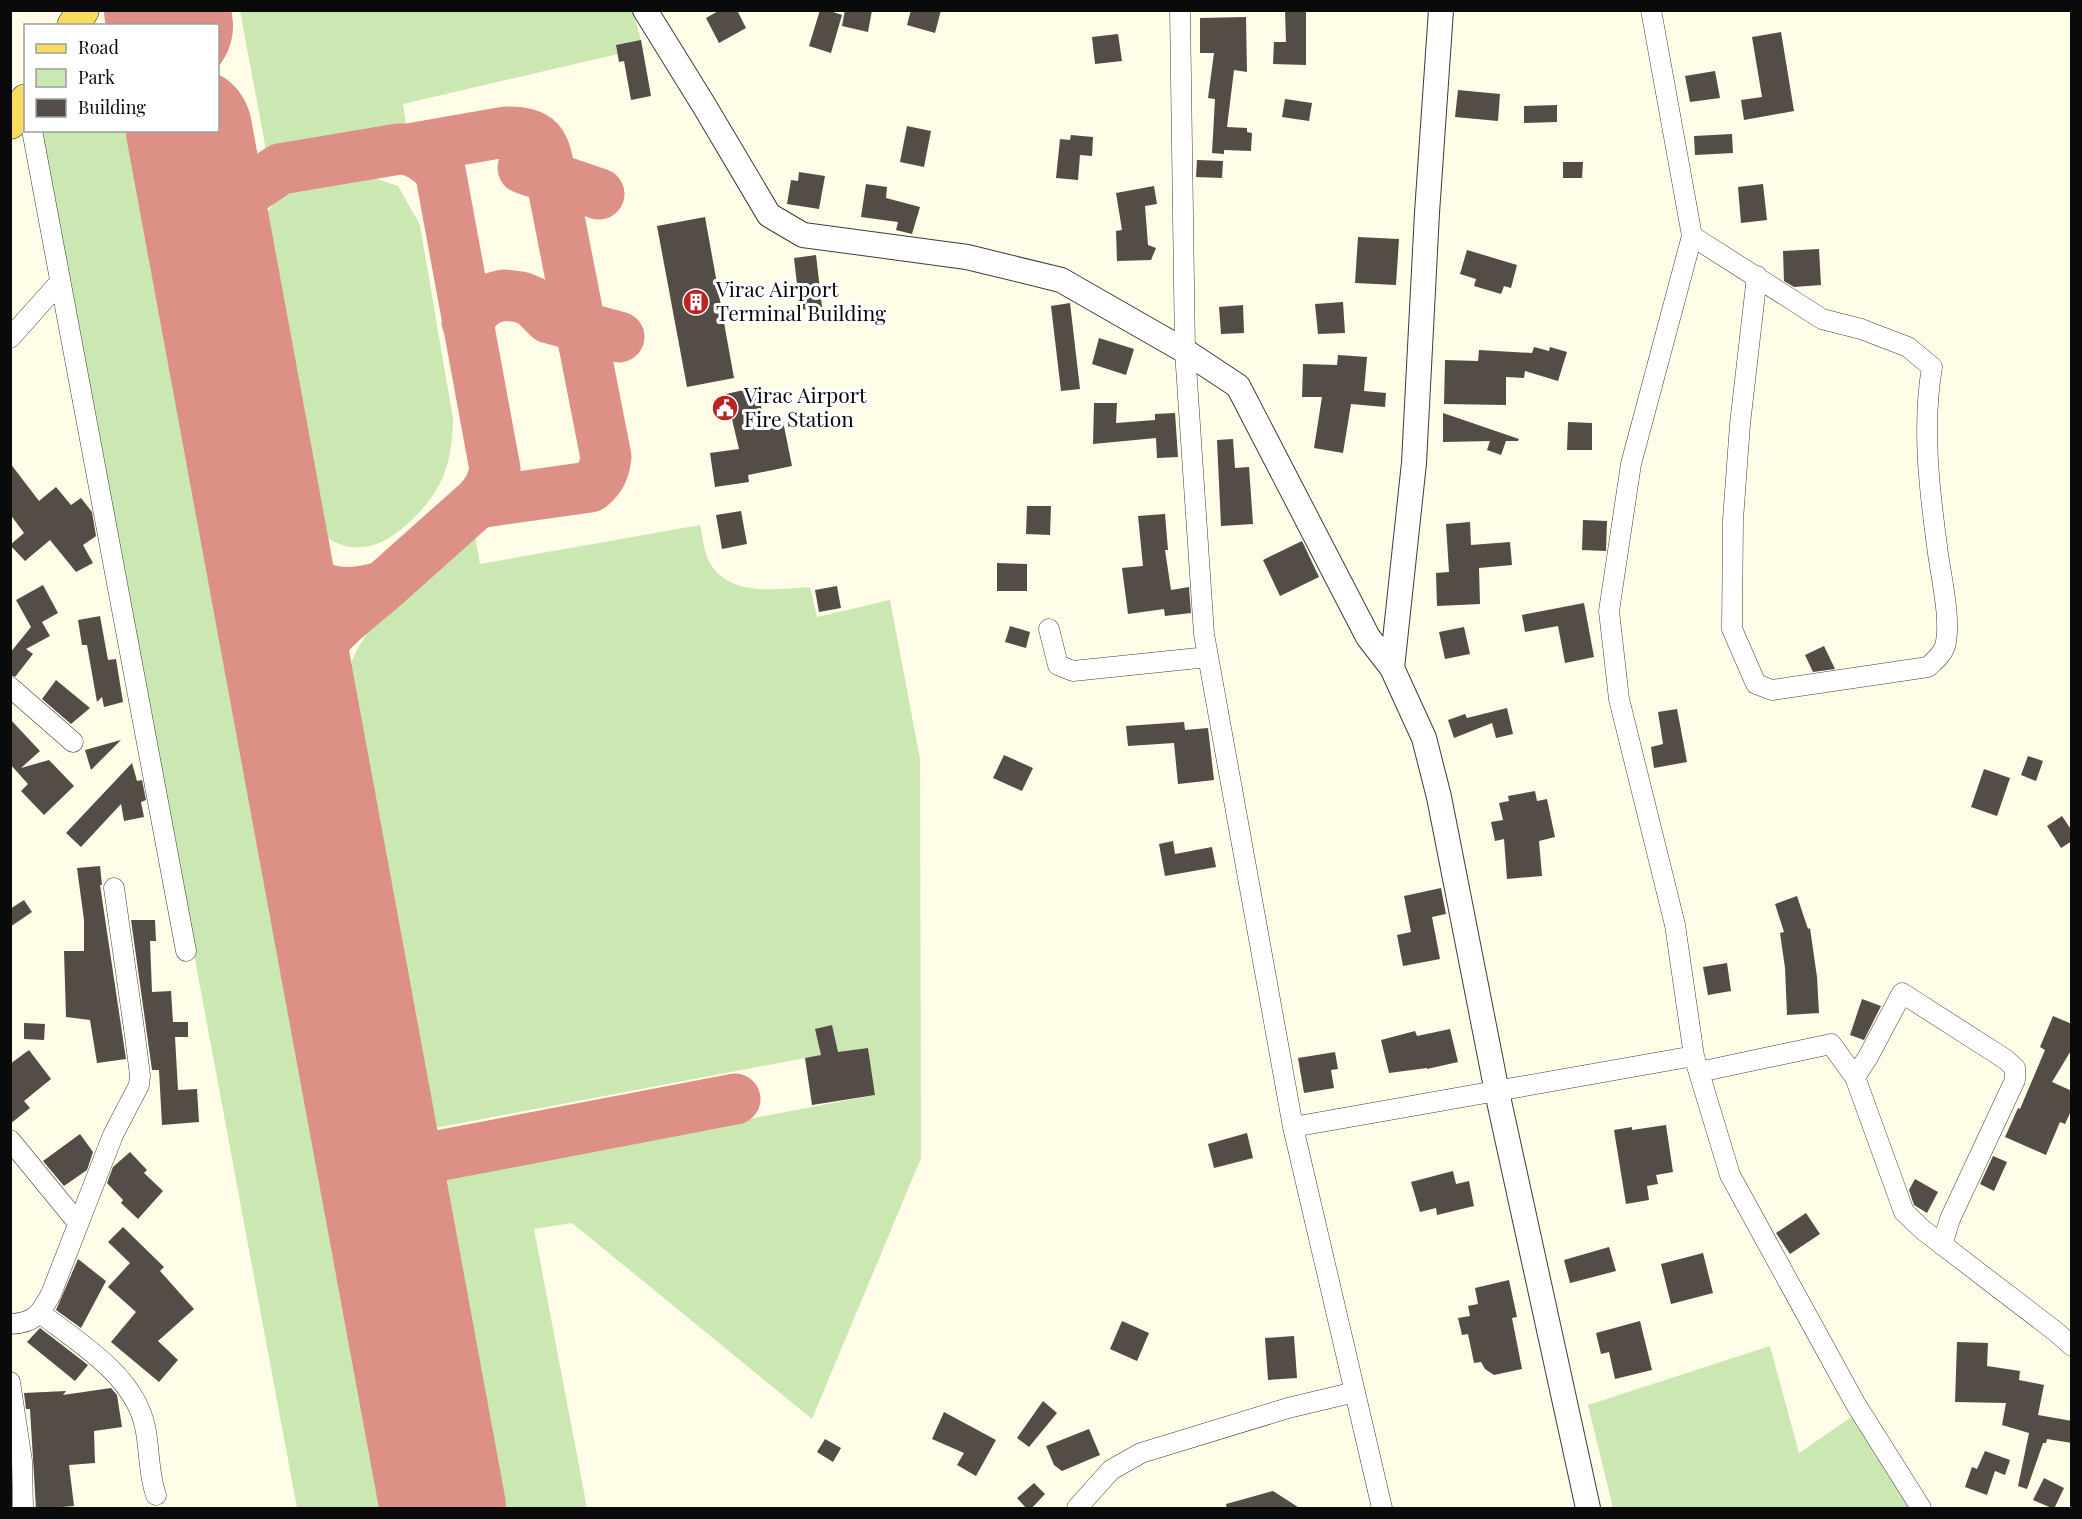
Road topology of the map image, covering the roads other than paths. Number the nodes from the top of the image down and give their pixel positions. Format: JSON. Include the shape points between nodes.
{"nodes":[{"id":1,"x":82,"y":10,"type":"edge"},
{"id":2,"x":645,"y":10,"type":"edge"},
{"id":3,"x":1180,"y":10,"type":"edge"},
{"id":4,"x":1441,"y":10,"type":"edge"},
{"id":5,"x":1651,"y":10,"type":"edge"},
{"id":6,"x":74,"y":24,"type":"edge"},
{"id":7,"x":24,"y":103,"type":"edge"},
{"id":8,"x":10,"y":123,"type":"edge"},
{"id":9,"x":32,"y":132,"type":"edge"},
{"id":10,"x":1692,"y":236,"type":"junction"},
{"id":11,"x":1756,"y":276,"type":"junction"},
{"id":12,"x":60,"y":282,"type":"junction"},
{"id":13,"x":10,"y":338,"type":"edge"},
{"id":14,"x":1185,"y":351,"type":"junction"},
{"id":15,"x":1049,"y":629,"type":"dead end"},
{"id":16,"x":1208,"y":657,"type":"junction"},
{"id":17,"x":1392,"y":668,"type":"junction"},
{"id":18,"x":10,"y":687,"type":"edge"},
{"id":19,"x":73,"y":742,"type":"dead end"},
{"id":20,"x":114,"y":888,"type":"dead end"},
{"id":21,"x":186,"y":951,"type":"dead end"},
{"id":22,"x":1696,"y":1064,"type":"junction"},
{"id":23,"x":1855,"y":1077,"type":"junction"},
{"id":24,"x":1497,"y":1092,"type":"junction"},
{"id":25,"x":1293,"y":1127,"type":"junction"},
{"id":26,"x":10,"y":1140,"type":"edge"},
{"id":27,"x":78,"y":1223,"type":"junction"},
{"id":28,"x":1942,"y":1245,"type":"junction"},
{"id":29,"x":40,"y":1313,"type":"junction"},
{"id":30,"x":10,"y":1324,"type":"edge"},
{"id":31,"x":2072,"y":1346,"type":"edge"},
{"id":32,"x":10,"y":1382,"type":"edge"},
{"id":33,"x":1355,"y":1392,"type":"junction"},
{"id":34,"x":156,"y":1495,"type":"dead end"},
{"id":35,"x":23,"y":1509,"type":"edge"},
{"id":36,"x":1077,"y":1509,"type":"edge"},
{"id":37,"x":1382,"y":1509,"type":"edge"},
{"id":38,"x":1588,"y":1509,"type":"edge"},
{"id":39,"x":1921,"y":1509,"type":"edge"}],
"edges":[{"from":1,"to":6,"type":"main road"},
{"from":2,"to":14,"type":"street","via":[[769,215],[803,235],[968,258],[1061,280]]},
{"from":3,"to":14,"type":"street"},
{"from":4,"to":17,"type":"street","via":[[1414,463]]},
{"from":5,"to":10,"type":"street"},
{"from":7,"to":8,"type":"main road"},
{"from":9,"to":12,"type":"street"},
{"from":10,"to":11,"type":"street"},
{"from":10,"to":22,"type":"street","via":[[1631,464],[1609,611],[1619,699],[1675,925]]},
{"from":11,"to":11,"type":"street","via":[[1733,520],[1732,629],[1756,684],[1772,690],[1928,667],[1945,648],[1947,618],[1928,456],[1928,389],[1932,367],[1908,347],[1821,319]]},
{"from":12,"to":13,"type":"street"},
{"from":12,"to":21,"type":"street"},
{"from":14,"to":16,"type":"street"},
{"from":14,"to":17,"type":"street","via":[[1238,386],[1368,637]]},
{"from":15,"to":16,"type":"street","via":[[1058,665],[1073,671]]},
{"from":16,"to":25,"type":"street"},
{"from":17,"to":24,"type":"street","via":[[1424,738],[1439,797]]},
{"from":18,"to":19,"type":"street"},
{"from":20,"to":27,"type":"street","via":[[139,1085],[113,1136]]},
{"from":22,"to":23,"type":"street","via":[[1831,1044]]},
{"from":22,"to":24,"type":"street"},
{"from":22,"to":39,"type":"street","via":[[1730,1175],[1855,1403]]},
{"from":23,"to":28,"type":"street","via":[[1904,1212]]},
{"from":23,"to":28,"type":"street","via":[[1902,993],[2015,1068],[2015,1080],[1953,1211]]},
{"from":24,"to":25,"type":"street"},
{"from":24,"to":38,"type":"street"},
{"from":25,"to":33,"type":"street"},
{"from":26,"to":27,"type":"street"},
{"from":27,"to":29,"type":"street"},
{"from":28,"to":31,"type":"street"},
{"from":29,"to":30,"type":"street","via":[[25,1323]]},
{"from":29,"to":34,"type":"street","via":[[125,1385],[145,1426]]},
{"from":32,"to":35,"type":"street","via":[[22,1461]]},
{"from":33,"to":36,"type":"street","via":[[1140,1453],[1111,1470]]},
{"from":33,"to":37,"type":"street"}]}
